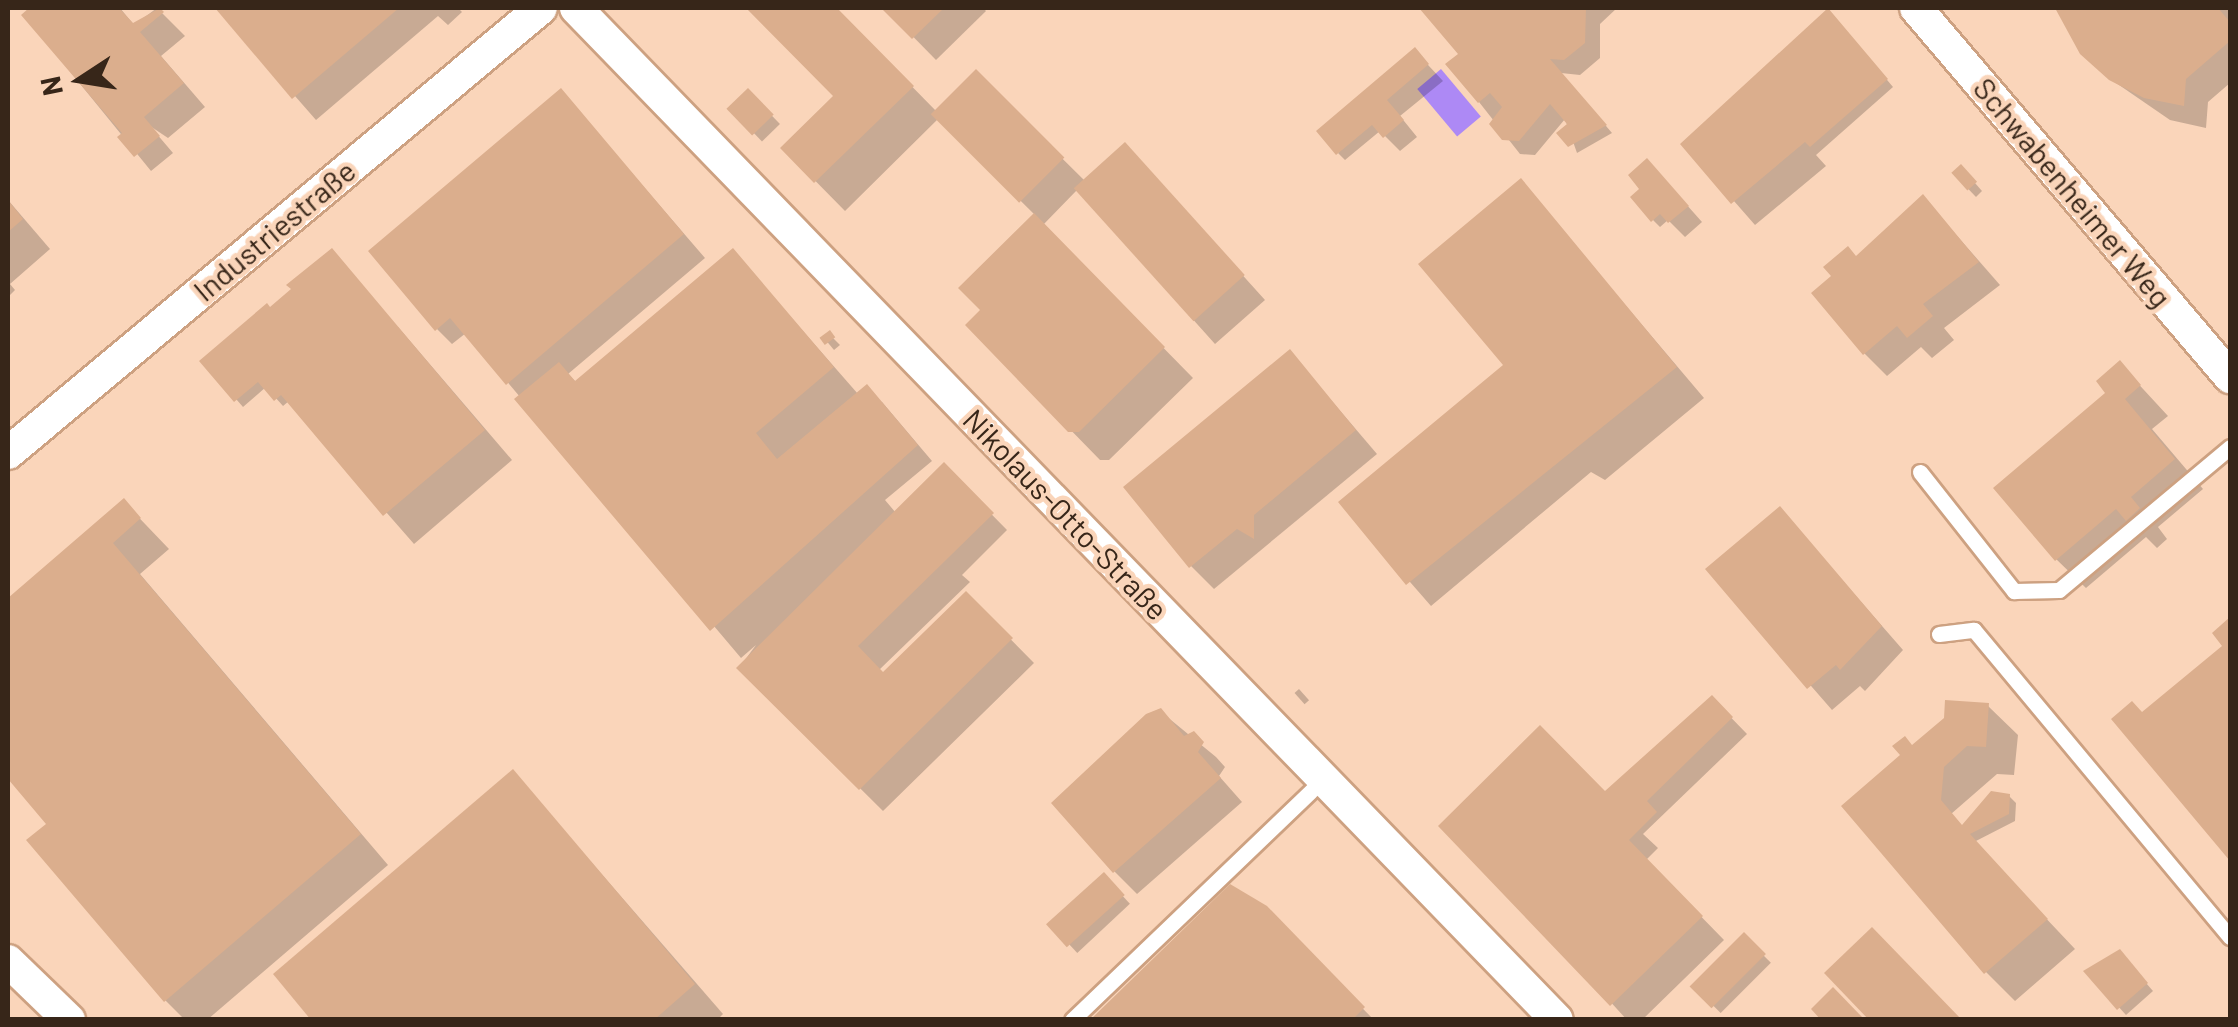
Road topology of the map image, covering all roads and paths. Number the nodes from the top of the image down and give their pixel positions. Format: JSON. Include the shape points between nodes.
{"nodes":[{"id":1,"x":540,"y":8,"type":"edge"},
{"id":2,"x":576,"y":8,"type":"edge"},
{"id":3,"x":1916,"y":8,"type":"edge"},
{"id":4,"x":2230,"y":377,"type":"edge"},
{"id":5,"x":2230,"y":447,"type":"edge"},
{"id":6,"x":8,"y":453,"type":"edge"},
{"id":7,"x":1920,"y":472,"type":"dead end"},
{"id":8,"x":1939,"y":634,"type":"dead end"},
{"id":9,"x":1324,"y":779,"type":"junction"},
{"id":10,"x":2230,"y":937,"type":"edge"},
{"id":11,"x":8,"y":961,"type":"edge"},
{"id":12,"x":69,"y":1020,"type":"edge"},
{"id":13,"x":1072,"y":1020,"type":"edge"},
{"id":14,"x":1557,"y":1020,"type":"edge"}],
"edges":[{"from":1,"to":6,"type":"street","name":"Industriestraße"},
{"from":2,"to":9,"type":"street","name":"Nikolaus-Otto-Straße"},
{"from":3,"to":4,"type":"street","name":"Schwabenheimer Weg"},
{"from":5,"to":7,"type":"lane","via":[[2058,590],[2014,591]]},
{"from":8,"to":10,"type":"lane","via":[[1974,630]]},
{"from":9,"to":13,"type":"lane"},
{"from":9,"to":14,"type":"street","name":"Nikolaus-Otto-Straße"},
{"from":11,"to":12,"type":"street"}]}
